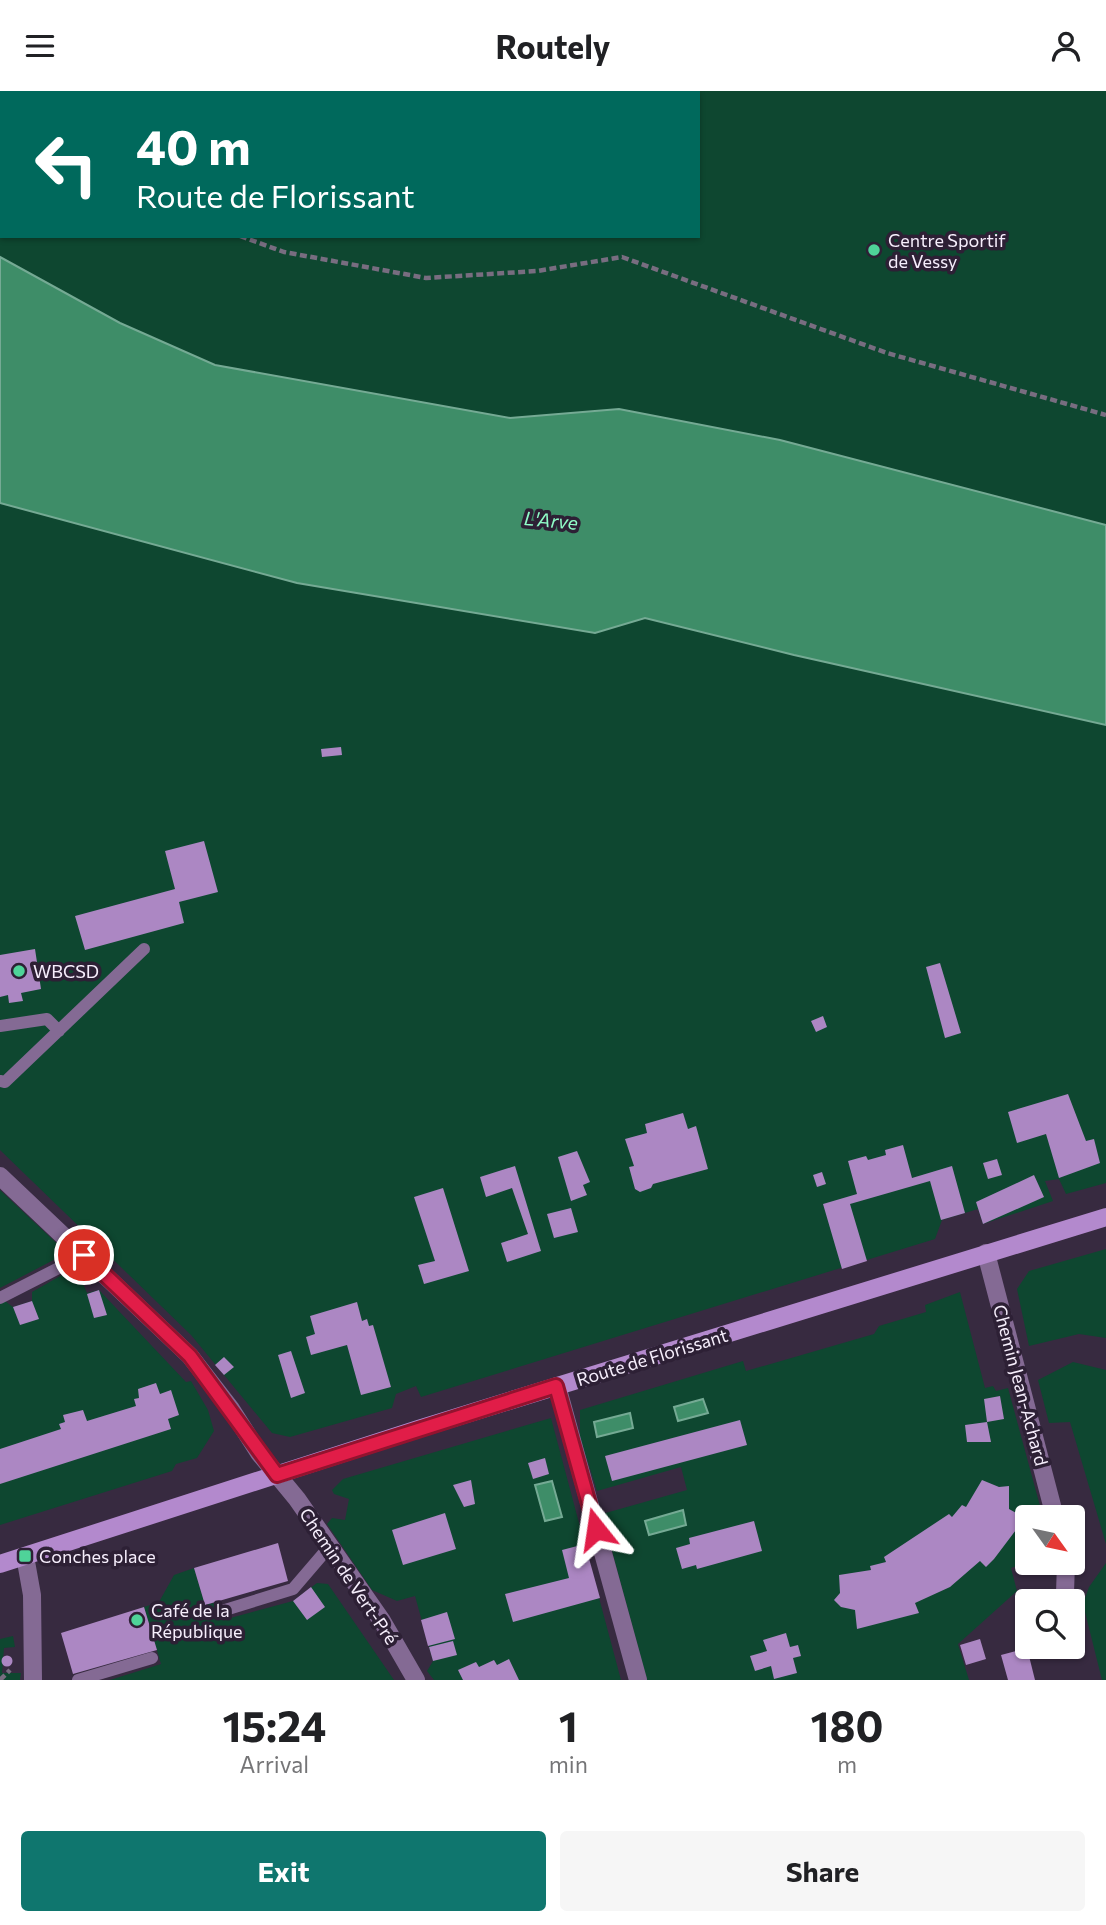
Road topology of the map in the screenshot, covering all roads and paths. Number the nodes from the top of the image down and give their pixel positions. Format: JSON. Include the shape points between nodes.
{"nodes":[{"id":1,"x":246,"y":238,"type":"edge"},
{"id":2,"x":1106,"y":415,"type":"edge"},
{"id":3,"x":144,"y":949,"type":"dead end"},
{"id":4,"x":0,"y":1026,"type":"edge"},
{"id":5,"x":59,"y":1031,"type":"junction"},
{"id":6,"x":0,"y":1081,"type":"edge"},
{"id":7,"x":0,"y":1176,"type":"edge"},
{"id":8,"x":1106,"y":1217,"type":"edge"},
{"id":9,"x":986,"y":1253,"type":"junction"},
{"id":10,"x":84,"y":1255,"type":"junction"},
{"id":11,"x":0,"y":1299,"type":"edge"},
{"id":12,"x":556,"y":1386,"type":"junction"},
{"id":13,"x":277,"y":1475,"type":"junction"},
{"id":14,"x":1052,"y":1505,"type":"edge"},
{"id":15,"x":329,"y":1547,"type":"junction"},
{"id":16,"x":25,"y":1556,"type":"junction"},
{"id":17,"x":0,"y":1564,"type":"edge"},
{"id":18,"x":225,"y":1610,"type":"dead end"},
{"id":19,"x":152,"y":1658,"type":"dead end"},
{"id":20,"x":33,"y":1680,"type":"edge"},
{"id":21,"x":78,"y":1680,"type":"edge"},
{"id":22,"x":416,"y":1680,"type":"edge"},
{"id":23,"x":638,"y":1680,"type":"edge"}],
"edges":[{"from":1,"to":2,"type":"path","via":[[284,252],[426,278],[537,271],[622,257],[887,353]]},
{"from":3,"to":5,"type":"lane"},
{"from":4,"to":5,"type":"lane","via":[[47,1019]]},
{"from":5,"to":6,"type":"lane","via":[[5,1082]]},
{"from":7,"to":10,"type":"street","name":"Chemin de Vert-Pré"},
{"from":8,"to":9,"type":"main road","name":"Route de Florissant"},
{"from":9,"to":12,"type":"main road","name":"Route de Florissant"},
{"from":9,"to":14,"type":"street","name":"Chemin Jean-Achard"},
{"from":10,"to":11,"type":"lane"},
{"from":10,"to":13,"type":"street","name":"Chemin de Vert-Pré","via":[[190,1356]]},
{"from":12,"to":13,"type":"main road","name":"Route de Florissant"},
{"from":12,"to":23,"type":"street"},
{"from":13,"to":15,"type":"street","name":"Chemin de Vert-Pré"},
{"from":13,"to":16,"type":"main road","name":"Route de Florissant"},
{"from":15,"to":18,"type":"lane","via":[[293,1589]]},
{"from":15,"to":22,"type":"street","name":"Chemin de Vert-Pré","via":[[382,1621]]},
{"from":16,"to":17,"type":"main road","name":"Route de Florissant"},
{"from":16,"to":20,"type":"street","via":[[32,1595]]},
{"from":19,"to":21,"type":"lane"}]}
